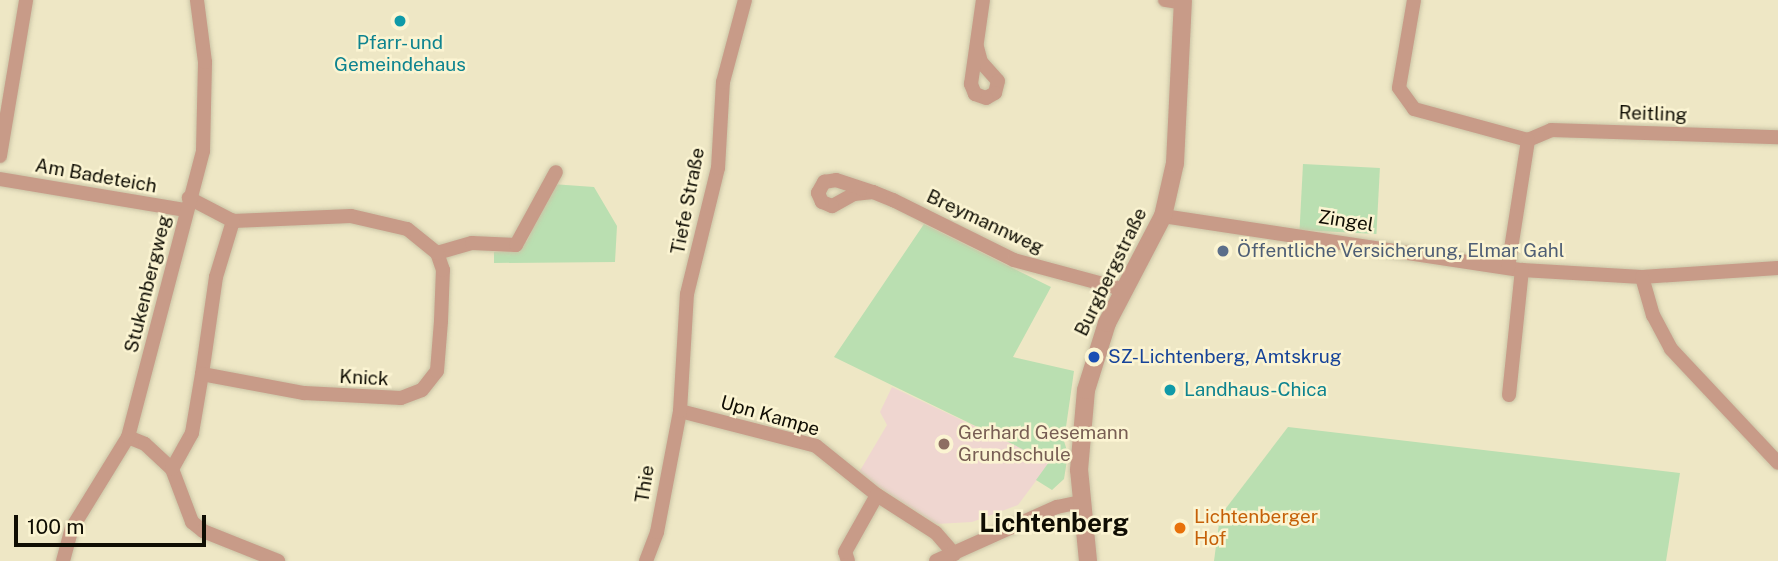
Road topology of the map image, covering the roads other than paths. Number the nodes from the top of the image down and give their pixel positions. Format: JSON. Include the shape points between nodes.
{"nodes":[{"id":1,"x":26,"y":0,"type":"edge"},
{"id":2,"x":197,"y":0,"type":"edge"},
{"id":3,"x":745,"y":0,"type":"edge"},
{"id":4,"x":983,"y":0,"type":"edge"},
{"id":5,"x":1415,"y":0,"type":"edge"},
{"id":6,"x":1177,"y":1,"type":"edge"},
{"id":7,"x":977,"y":47,"type":"dead end"},
{"id":8,"x":1778,"y":136,"type":"edge"},
{"id":9,"x":1528,"y":140,"type":"junction"},
{"id":10,"x":0,"y":156,"type":"edge"},
{"id":11,"x":556,"y":172,"type":"dead end"},
{"id":12,"x":0,"y":179,"type":"edge"},
{"id":13,"x":873,"y":192,"type":"dead end"},
{"id":14,"x":187,"y":204,"type":"junction"},
{"id":15,"x":1163,"y":216,"type":"junction"},
{"id":16,"x":233,"y":221,"type":"junction"},
{"id":17,"x":437,"y":253,"type":"junction"},
{"id":18,"x":1778,"y":268,"type":"edge"},
{"id":19,"x":1515,"y":269,"type":"junction"},
{"id":20,"x":1642,"y":277,"type":"junction"},
{"id":21,"x":1125,"y":290,"type":"junction"},
{"id":22,"x":202,"y":374,"type":"junction"},
{"id":23,"x":1509,"y":395,"type":"dead end"},
{"id":24,"x":680,"y":411,"type":"junction"},
{"id":25,"x":128,"y":437,"type":"junction"},
{"id":26,"x":1778,"y":463,"type":"edge"},
{"id":27,"x":172,"y":469,"type":"junction"},
{"id":28,"x":877,"y":495,"type":"junction"},
{"id":29,"x":1080,"y":502,"type":"junction"},
{"id":30,"x":954,"y":554,"type":"junction"},
{"id":31,"x":63,"y":561,"type":"edge"},
{"id":32,"x":278,"y":561,"type":"edge"},
{"id":33,"x":646,"y":561,"type":"edge"},
{"id":34,"x":848,"y":561,"type":"edge"},
{"id":35,"x":936,"y":561,"type":"edge"},
{"id":36,"x":1088,"y":561,"type":"edge"}],
"edges":[{"from":1,"to":10,"type":"street"},
{"from":2,"to":14,"type":"street","name":"Stukenbergweg","via":[[206,102],[203,151]]},
{"from":3,"to":24,"type":"street","name":"Tiefe Straße","via":[[723,82],[718,168],[687,294]]},
{"from":4,"to":7,"type":"street"},
{"from":5,"to":9,"type":"street","via":[[1399,88],[1404,100],[1414,109]]},
{"from":6,"to":15,"type":"street","name":"Burgbergstraße","via":[[1175,163]]},
{"from":8,"to":9,"type":"street","name":"Reitling","via":[[1551,130]]},
{"from":9,"to":19,"type":"street"},
{"from":11,"to":17,"type":"street","via":[[516,245],[472,243]]},
{"from":12,"to":14,"type":"street","name":"Am Badeteich"},
{"from":13,"to":21,"type":"street","name":"Breymannweg","via":[[1014,260]]},
{"from":14,"to":16,"type":"street"},
{"from":14,"to":25,"type":"street","name":"Stukenbergweg"},
{"from":15,"to":19,"type":"street","name":"Zingel"},
{"from":15,"to":21,"type":"street","name":"Burgbergstraße"},
{"from":16,"to":17,"type":"street","via":[[377,220],[407,229]]},
{"from":16,"to":22,"type":"street","via":[[214,287]]},
{"from":17,"to":22,"type":"street","name":"Knick","via":[[443,270],[437,371],[422,390],[401,398],[376,399],[304,393]]},
{"from":18,"to":20,"type":"street","name":"Zingel"},
{"from":19,"to":20,"type":"street","name":"Zingel"},
{"from":19,"to":23,"type":"street"},
{"from":20,"to":26,"type":"street","via":[[1653,315],[1671,349]]},
{"from":21,"to":29,"type":"street","name":"Burgbergstraße","via":[[1090,369],[1079,447]]},
{"from":22,"to":27,"type":"street","via":[[192,433]]},
{"from":24,"to":28,"type":"street","name":"Upn Kampe","via":[[816,446]]},
{"from":24,"to":33,"type":"street","name":"Thie","via":[[657,532]]},
{"from":25,"to":27,"type":"street","via":[[145,444]]},
{"from":25,"to":31,"type":"street","name":"Stukenbergweg","via":[[72,528]]},
{"from":27,"to":32,"type":"street","via":[[192,522],[203,531]]},
{"from":28,"to":30,"type":"street","name":"Upn Kampe","via":[[936,533]]},
{"from":28,"to":34,"type":"street","via":[[845,552]]},
{"from":29,"to":30,"type":"street","via":[[1057,507]]},
{"from":29,"to":36,"type":"street","name":"Burgbergstraße"},
{"from":30,"to":35,"type":"street"}]}
